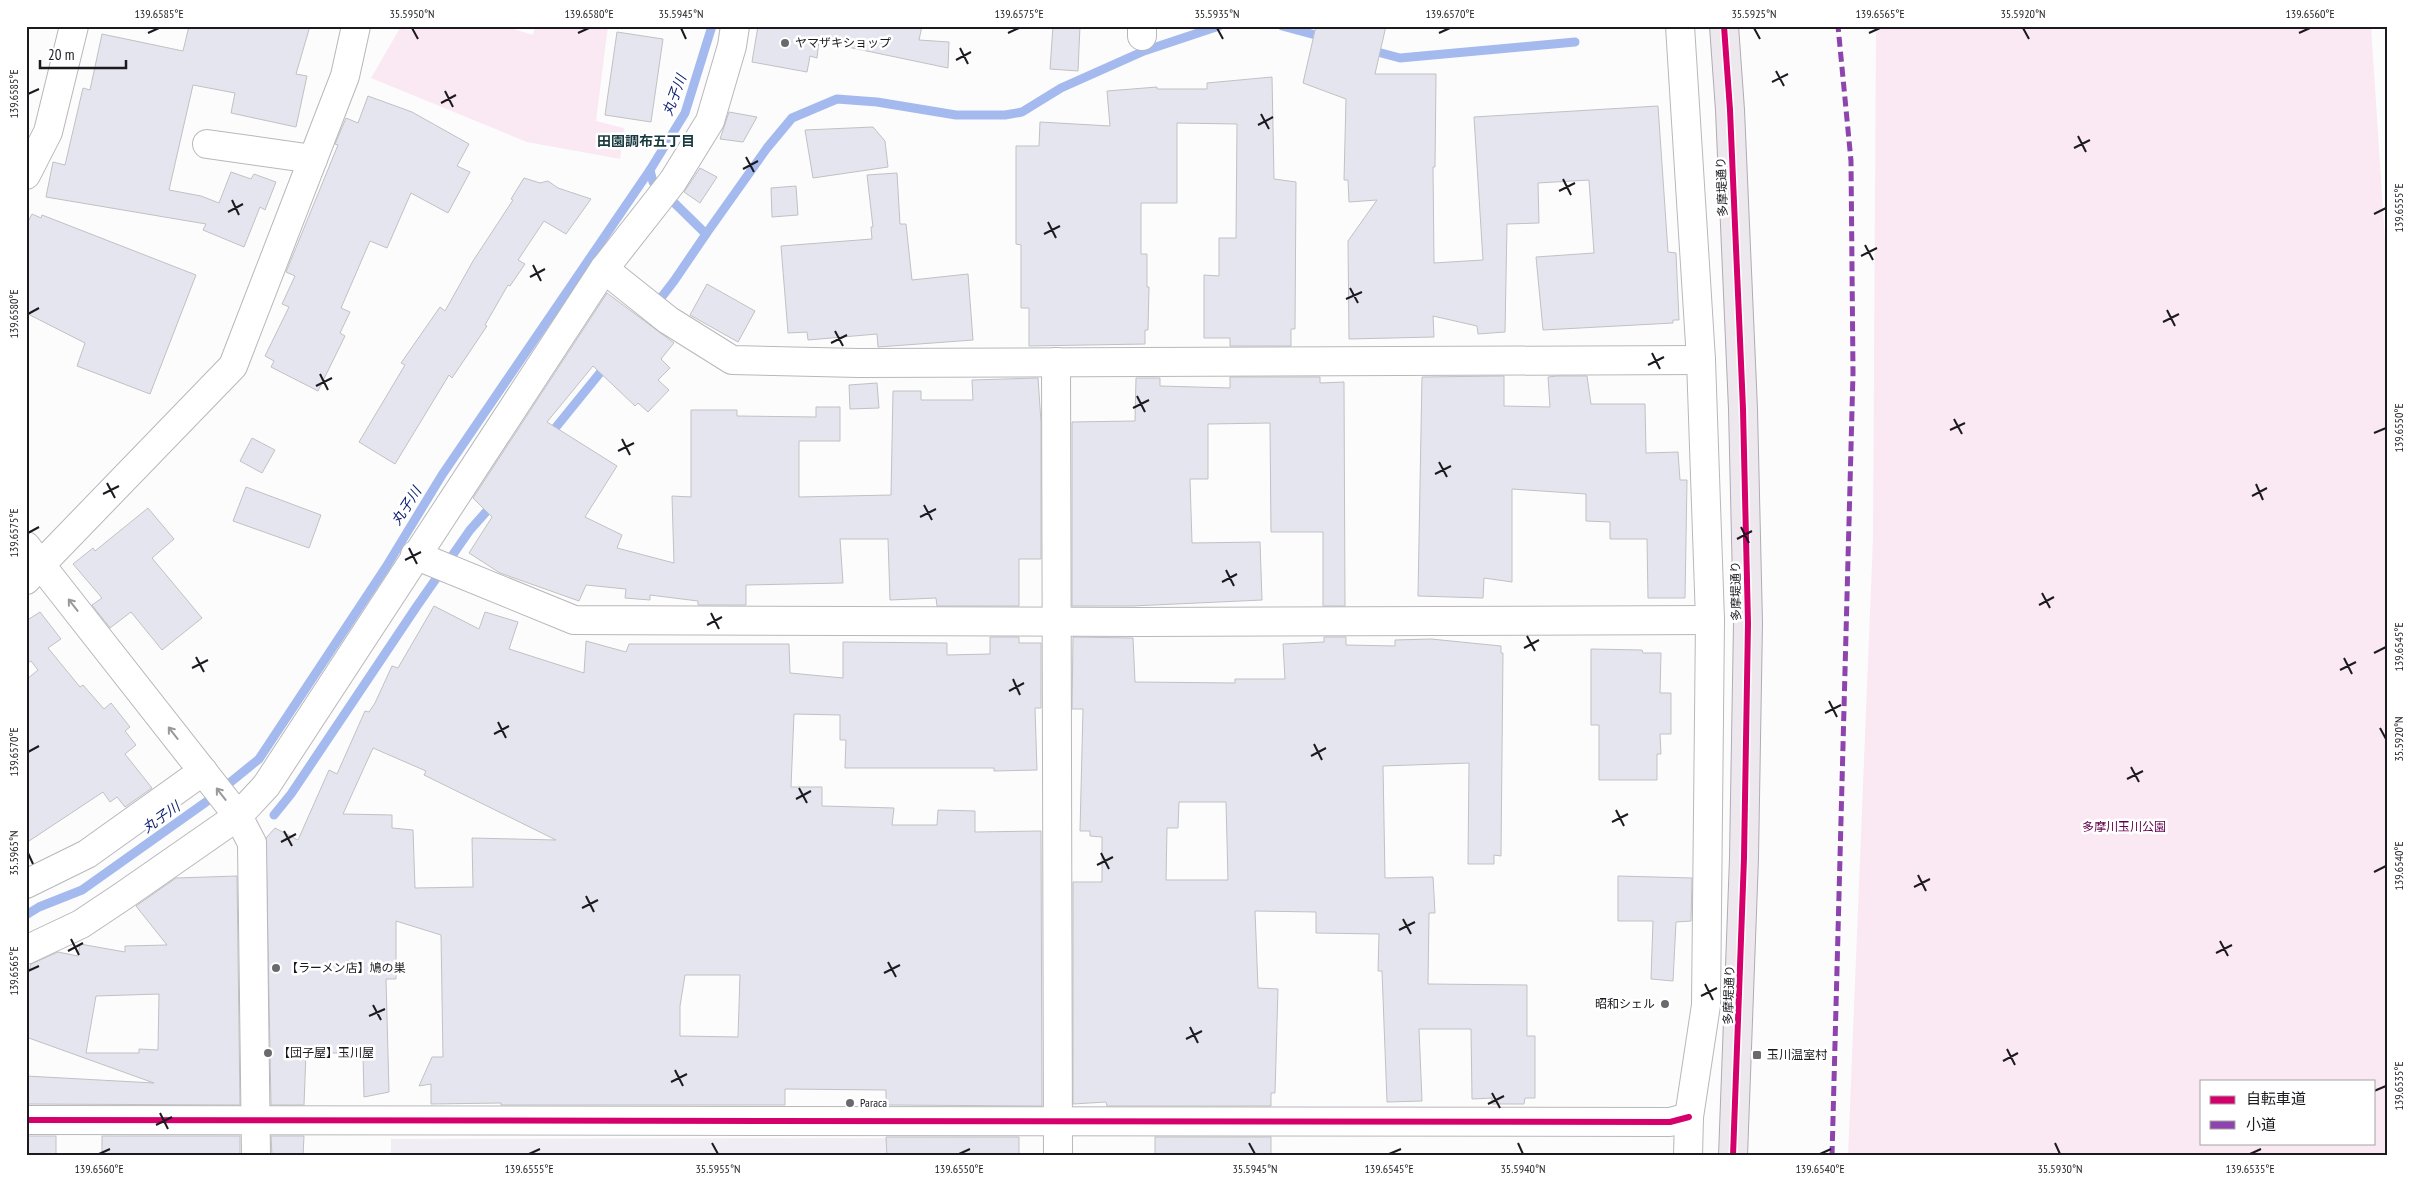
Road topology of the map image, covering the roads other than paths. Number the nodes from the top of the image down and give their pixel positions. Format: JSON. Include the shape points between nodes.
{"nodes":[{"id":1,"x":74,"y":26,"type":"edge"},
{"id":2,"x":356,"y":26,"type":"edge"},
{"id":3,"x":735,"y":26,"type":"edge"},
{"id":4,"x":1680,"y":26,"type":"edge"},
{"id":5,"x":1724,"y":26,"type":"edge"},
{"id":6,"x":207,"y":144,"type":"dead end"},
{"id":7,"x":313,"y":159,"type":"junction"},
{"id":8,"x":26,"y":175,"type":"edge"},
{"id":9,"x":604,"y":269,"type":"junction"},
{"id":10,"x":1701,"y":360,"type":"junction"},
{"id":11,"x":1056,"y":362,"type":"junction"},
{"id":12,"x":421,"y":557,"type":"junction"},
{"id":13,"x":31,"y":564,"type":"edge"},
{"id":14,"x":1710,"y":620,"type":"junction"},
{"id":15,"x":1056,"y":622,"type":"junction"},
{"id":16,"x":203,"y":771,"type":"junction"},
{"id":17,"x":238,"y":816,"type":"junction"},
{"id":18,"x":26,"y":884,"type":"edge"},
{"id":19,"x":26,"y":950,"type":"edge"},
{"id":20,"x":1706,"y":1005,"type":"junction"},
{"id":21,"x":1740,"y":1006,"type":"junction"},
{"id":22,"x":1689,"y":1117,"type":"junction"},
{"id":23,"x":26,"y":1120,"type":"edge"},
{"id":24,"x":256,"y":1122,"type":"junction"},
{"id":25,"x":1058,"y":1122,"type":"junction"},
{"id":26,"x":256,"y":1156,"type":"edge"},
{"id":27,"x":1058,"y":1156,"type":"edge"},
{"id":28,"x":1688,"y":1156,"type":"edge"},
{"id":29,"x":1733,"y":1156,"type":"edge"}],
"edges":[{"from":1,"to":8,"type":"street","via":[[48,132]]},
{"from":2,"to":7,"type":"street","via":[[345,76]]},
{"from":3,"to":9,"type":"street","via":[[710,121],[673,181]]},
{"from":4,"to":10,"type":"street"},
{"from":5,"to":21,"type":"main road","name":"多摩堤通り","via":[[1730,110],[1748,614]]},
{"from":6,"to":7,"type":"street"},
{"from":7,"to":13,"type":"street","via":[[233,366]]},
{"from":9,"to":11,"type":"street","via":[[668,320],[732,360]]},
{"from":9,"to":12,"type":"street"},
{"from":10,"to":11,"type":"street"},
{"from":10,"to":14,"type":"street"},
{"from":11,"to":15,"type":"street"},
{"from":12,"to":15,"type":"street","via":[[574,620]]},
{"from":12,"to":17,"type":"street","via":[[266,786]]},
{"from":16,"to":13,"type":"street","one_way":true},
{"from":14,"to":15,"type":"street"},
{"from":14,"to":20,"type":"street"},
{"from":15,"to":25,"type":"street"},
{"from":17,"to":16,"type":"street","one_way":true},
{"from":16,"to":18,"type":"street","via":[[87,854]]},
{"from":17,"to":19,"type":"street","via":[[81,924]]},
{"from":17,"to":24,"type":"street","via":[[252,843]]},
{"from":20,"to":21,"type":"street"},
{"from":20,"to":22,"type":"street"},
{"from":21,"to":29,"type":"main road","name":"多摩堤通り"},
{"from":22,"to":25,"type":"street","via":[[1670,1122]]},
{"from":22,"to":28,"type":"street"},
{"from":23,"to":24,"type":"street"},
{"from":24,"to":25,"type":"street"},
{"from":24,"to":26,"type":"street"},
{"from":25,"to":27,"type":"street"}]}
